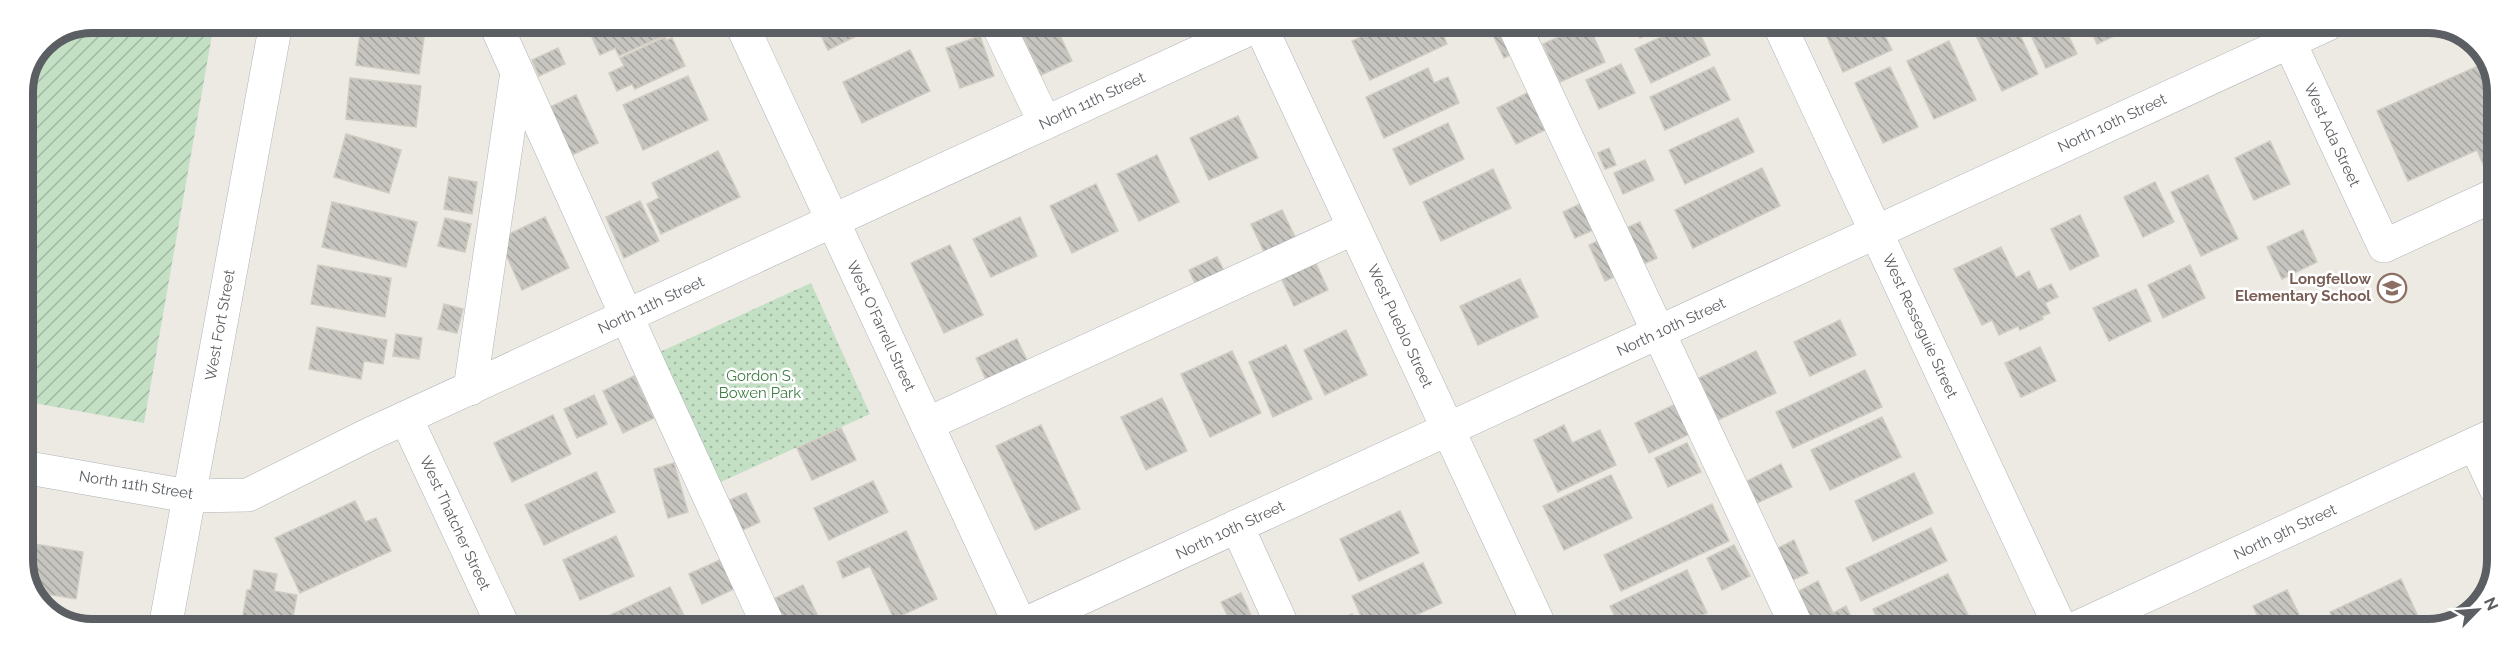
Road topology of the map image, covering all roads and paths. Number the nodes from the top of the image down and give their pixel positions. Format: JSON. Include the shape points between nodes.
{"nodes":[{"id":1,"x":274,"y":33,"type":"edge"},
{"id":2,"x":499,"y":33,"type":"edge"},
{"id":3,"x":746,"y":33,"type":"edge"},
{"id":4,"x":1002,"y":33,"type":"edge"},
{"id":5,"x":1240,"y":33,"type":"edge"},
{"id":6,"x":1264,"y":33,"type":"edge"},
{"id":7,"x":1519,"y":33,"type":"edge"},
{"id":8,"x":1790,"y":33,"type":"edge"},
{"id":9,"x":2285,"y":33,"type":"edge"},
{"id":10,"x":517,"y":72,"type":"junction"},
{"id":11,"x":1045,"y":123,"type":"junction"},
{"id":12,"x":2487,"y":199,"type":"edge"},
{"id":13,"x":833,"y":221,"type":"junction"},
{"id":14,"x":1354,"y":228,"type":"junction"},
{"id":15,"x":1876,"y":232,"type":"junction"},
{"id":16,"x":627,"y":316,"type":"junction"},
{"id":17,"x":1660,"y":332,"type":"junction"},
{"id":18,"x":470,"y":389,"type":"junction"},
{"id":19,"x":406,"y":418,"type":"junction"},
{"id":20,"x":927,"y":424,"type":"junction"},
{"id":21,"x":1448,"y":430,"type":"junction"},
{"id":22,"x":2486,"y":439,"type":"edge"},
{"id":23,"x":33,"y":469,"type":"edge"},
{"id":24,"x":188,"y":496,"type":"junction"},
{"id":25,"x":1237,"y":526,"type":"junction"},
{"id":26,"x":167,"y":619,"type":"edge"},
{"id":27,"x":497,"y":619,"type":"edge"},
{"id":28,"x":766,"y":619,"type":"edge"},
{"id":29,"x":1015,"y":619,"type":"edge"},
{"id":30,"x":1038,"y":619,"type":"edge"},
{"id":31,"x":1279,"y":619,"type":"edge"},
{"id":32,"x":1536,"y":619,"type":"edge"},
{"id":33,"x":1793,"y":619,"type":"edge"},
{"id":34,"x":2056,"y":619,"type":"edge"},
{"id":35,"x":2096,"y":619,"type":"edge"}],
"edges":[{"from":1,"to":24,"type":"street","name":"West Fort Street"},
{"from":2,"to":10,"type":"street"},
{"from":3,"to":13,"type":"street","name":"West O'Farrell Street"},
{"from":4,"to":11,"type":"street"},
{"from":5,"to":11,"type":"street","name":"North 11th Street"},
{"from":6,"to":14,"type":"street","name":"West Pueblo Street"},
{"from":7,"to":17,"type":"street"},
{"from":8,"to":15,"type":"street","name":"West Resseguie Street"},
{"from":9,"to":12,"type":"street","name":"West Ada Street","via":[[2384,246]]},
{"from":9,"to":15,"type":"street","name":"North 10th Street"},
{"from":10,"to":16,"type":"street"},
{"from":10,"to":18,"type":"street"},
{"from":11,"to":13,"type":"street","name":"North 11th Street"},
{"from":13,"to":16,"type":"street","name":"North 11th Street"},
{"from":13,"to":20,"type":"street","name":"West O'Farrell Street"},
{"from":14,"to":20,"type":"street"},
{"from":14,"to":21,"type":"street","name":"West Pueblo Street"},
{"from":15,"to":17,"type":"street","name":"North 10th Street"},
{"from":15,"to":34,"type":"street","name":"West Resseguie Street"},
{"from":16,"to":18,"type":"street","name":"North 11th Street"},
{"from":16,"to":28,"type":"street"},
{"from":17,"to":21,"type":"street","name":"North 10th Street"},
{"from":17,"to":33,"type":"street"},
{"from":18,"to":19,"type":"street","name":"North 11th Street"},
{"from":19,"to":24,"type":"street","name":"North 11th Street","via":[[248,495]]},
{"from":19,"to":27,"type":"street","name":"West Thatcher Street"},
{"from":20,"to":29,"type":"street","name":"West O'Farrell Street"},
{"from":21,"to":25,"type":"street","name":"North 10th Street"},
{"from":21,"to":32,"type":"street","name":"West Pueblo Street"},
{"from":22,"to":35,"type":"street","name":"North 9th Street"},
{"from":23,"to":24,"type":"street","name":"North 11th Street"},
{"from":24,"to":26,"type":"street","name":"West Fort Street"},
{"from":25,"to":30,"type":"street","name":"North 10th Street"},
{"from":25,"to":31,"type":"street"}]}
